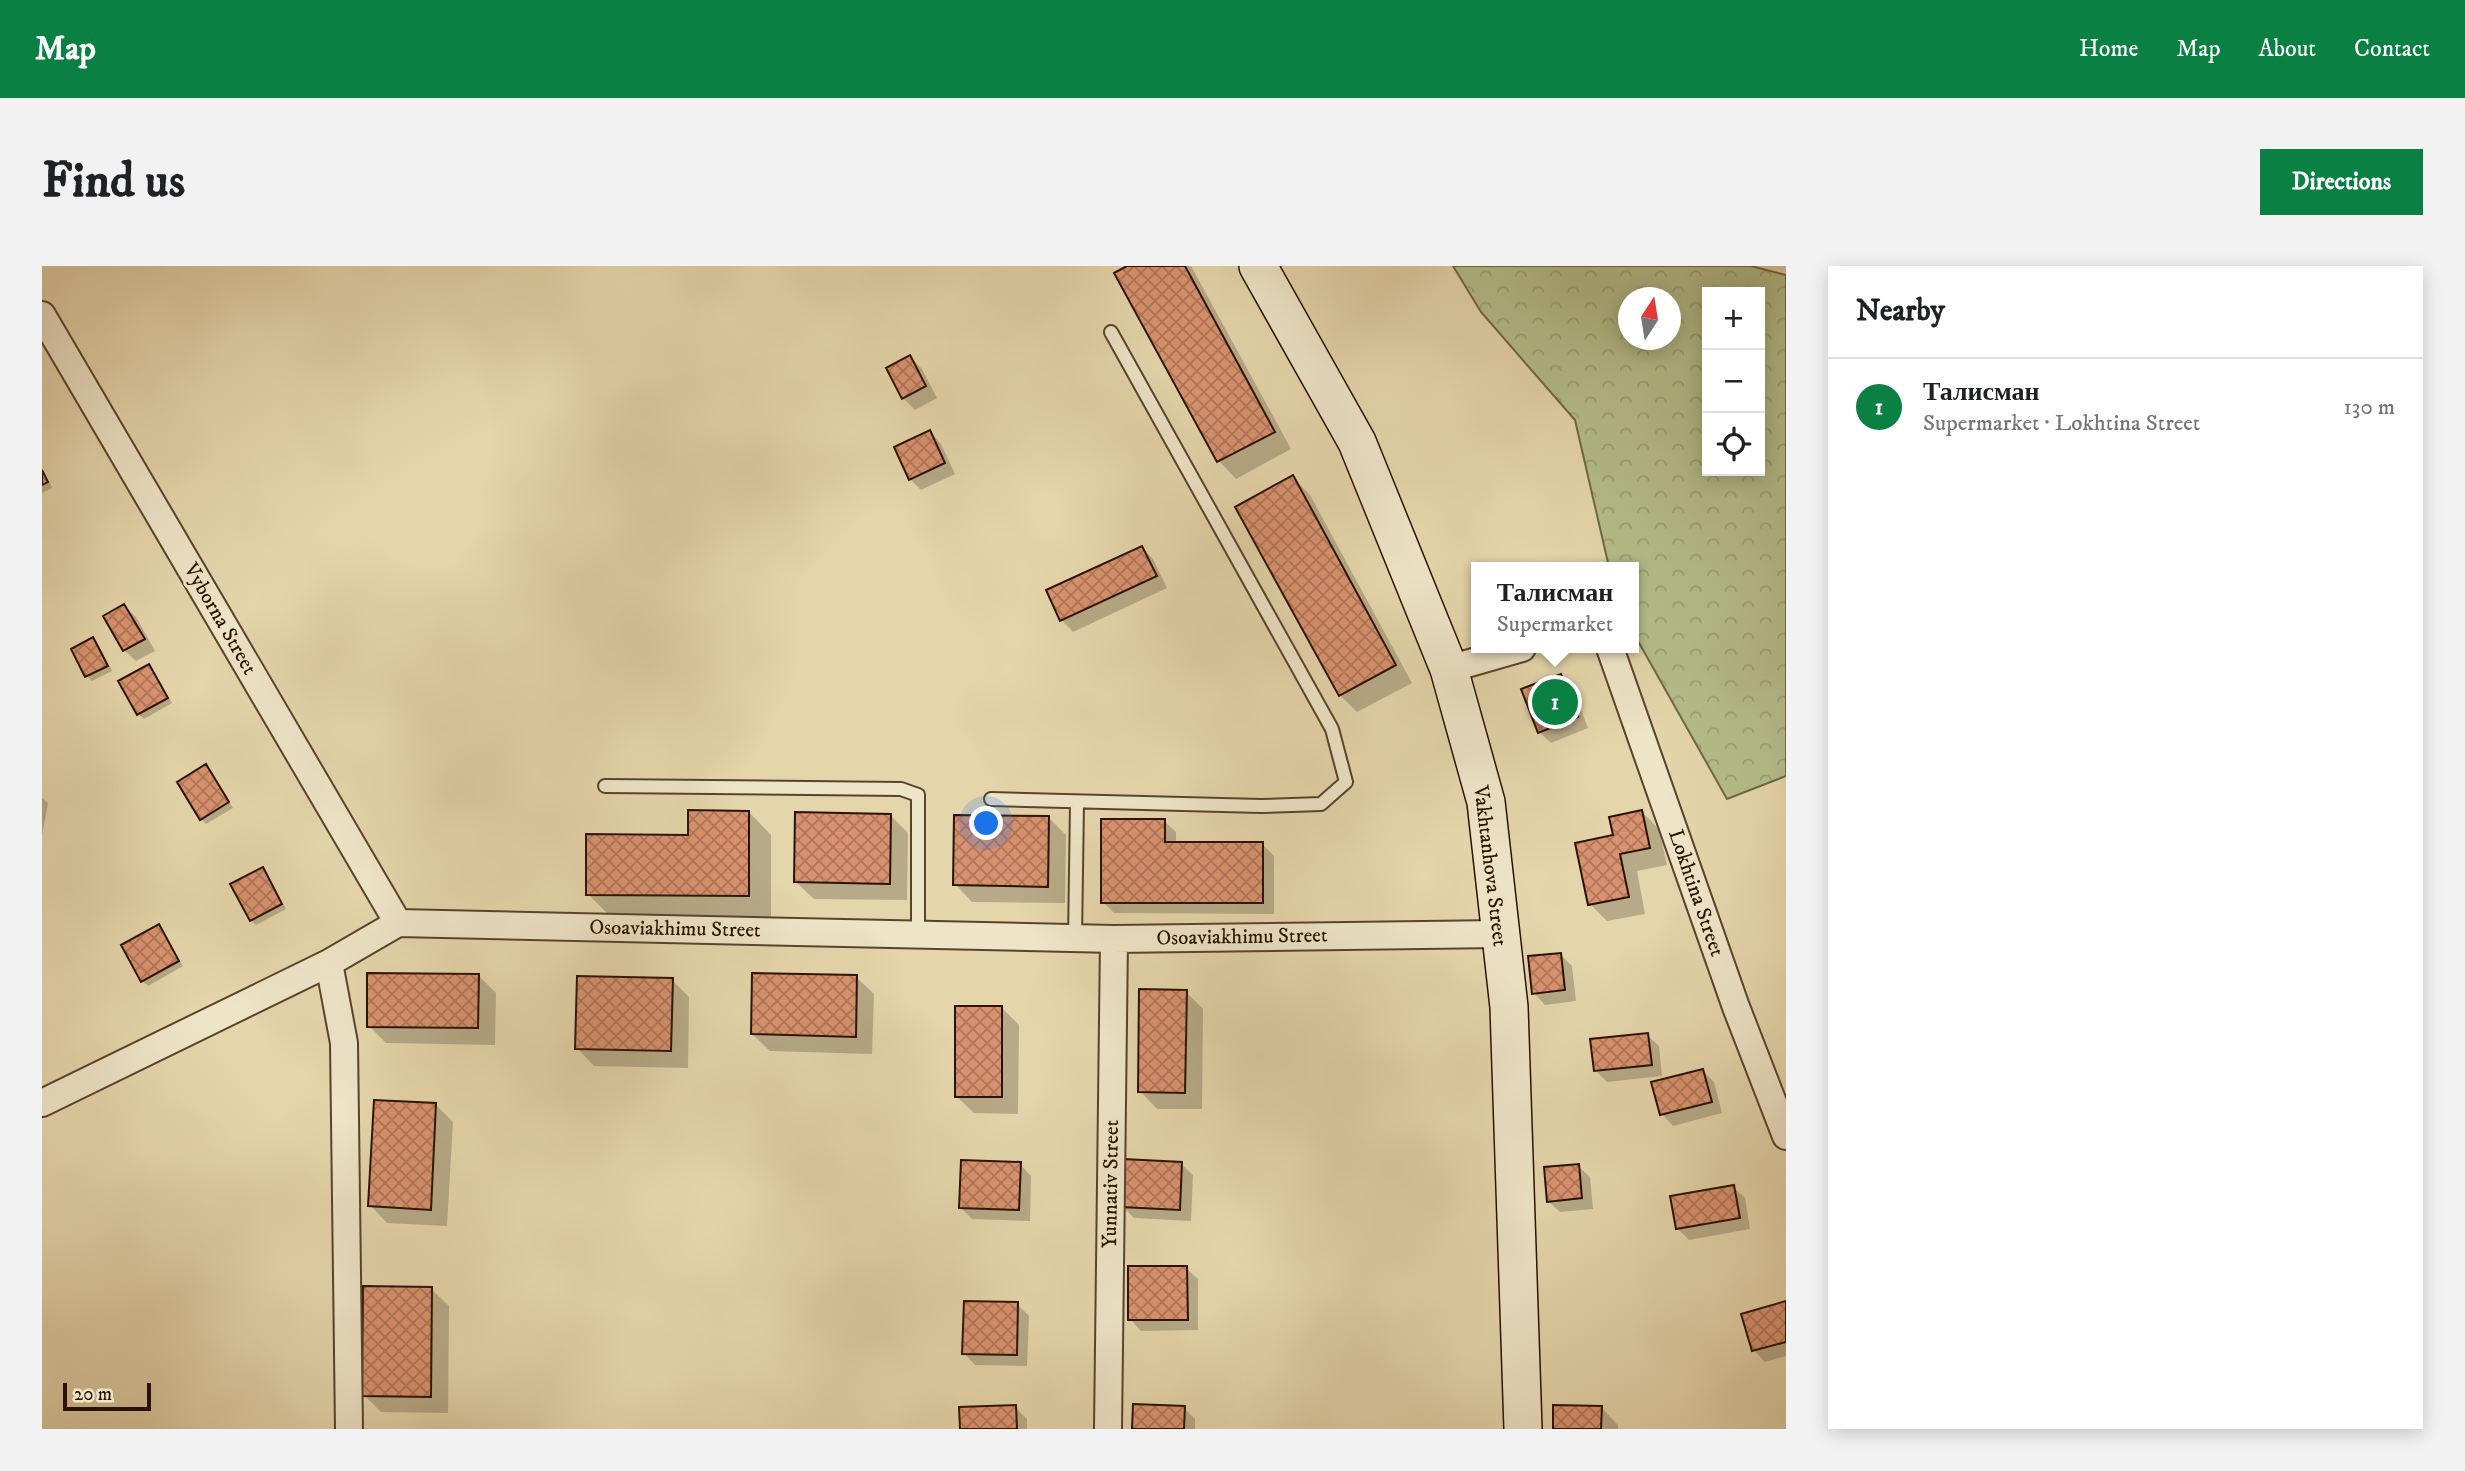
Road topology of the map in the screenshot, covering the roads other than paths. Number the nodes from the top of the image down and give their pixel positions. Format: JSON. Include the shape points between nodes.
{"nodes":[{"id":1,"x":1258,"y":266,"type":"edge"},
{"id":2,"x":42,"y":315,"type":"edge"},
{"id":3,"x":1111,"y":332,"type":"dead end"},
{"id":4,"x":1505,"y":653,"type":"edge"},
{"id":5,"x":1612,"y":653,"type":"edge"},
{"id":6,"x":1449,"y":669,"type":"junction"},
{"id":7,"x":605,"y":786,"type":"dead end"},
{"id":8,"x":991,"y":799,"type":"dead end"},
{"id":9,"x":1077,"y":803,"type":"junction"},
{"id":10,"x":398,"y":923,"type":"junction"},
{"id":11,"x":1499,"y":934,"type":"junction"},
{"id":12,"x":918,"y":935,"type":"junction"},
{"id":13,"x":1075,"y":939,"type":"junction"},
{"id":14,"x":1114,"y":939,"type":"junction"},
{"id":15,"x":329,"y":963,"type":"junction"},
{"id":16,"x":42,"y":1103,"type":"edge"},
{"id":17,"x":1786,"y":1136,"type":"edge"},
{"id":18,"x":349,"y":1429,"type":"edge"},
{"id":19,"x":1108,"y":1429,"type":"edge"},
{"id":20,"x":1523,"y":1429,"type":"edge"}],
"edges":[{"from":1,"to":6,"type":"main road","name":"Vakhtanhova Street","via":[[1357,442]]},
{"from":2,"to":10,"type":"street","name":"Vyborna Street"},
{"from":3,"to":9,"type":"lane","via":[[1332,729],[1346,782],[1321,804]]},
{"from":4,"to":6,"type":"street"},
{"from":5,"to":17,"type":"street","name":"Lokhtina Street"},
{"from":6,"to":11,"type":"main road","name":"Vakhtanhova Street","via":[[1486,802]]},
{"from":7,"to":12,"type":"lane","via":[[901,789],[918,795]]},
{"from":8,"to":9,"type":"lane"},
{"from":9,"to":13,"type":"lane"},
{"from":10,"to":12,"type":"street","name":"Osoaviakhimu Street"},
{"from":10,"to":15,"type":"street"},
{"from":11,"to":14,"type":"street","name":"Osoaviakhimu Street"},
{"from":11,"to":20,"type":"main road","name":"Vakhtanhova Street","via":[[1509,1007]]},
{"from":12,"to":13,"type":"street","name":"Osoaviakhimu Street"},
{"from":13,"to":14,"type":"street","name":"Osoaviakhimu Street"},
{"from":14,"to":19,"type":"street","name":"Yunnativ Street"},
{"from":15,"to":16,"type":"street"},
{"from":15,"to":18,"type":"street","via":[[344,1043]]}]}
